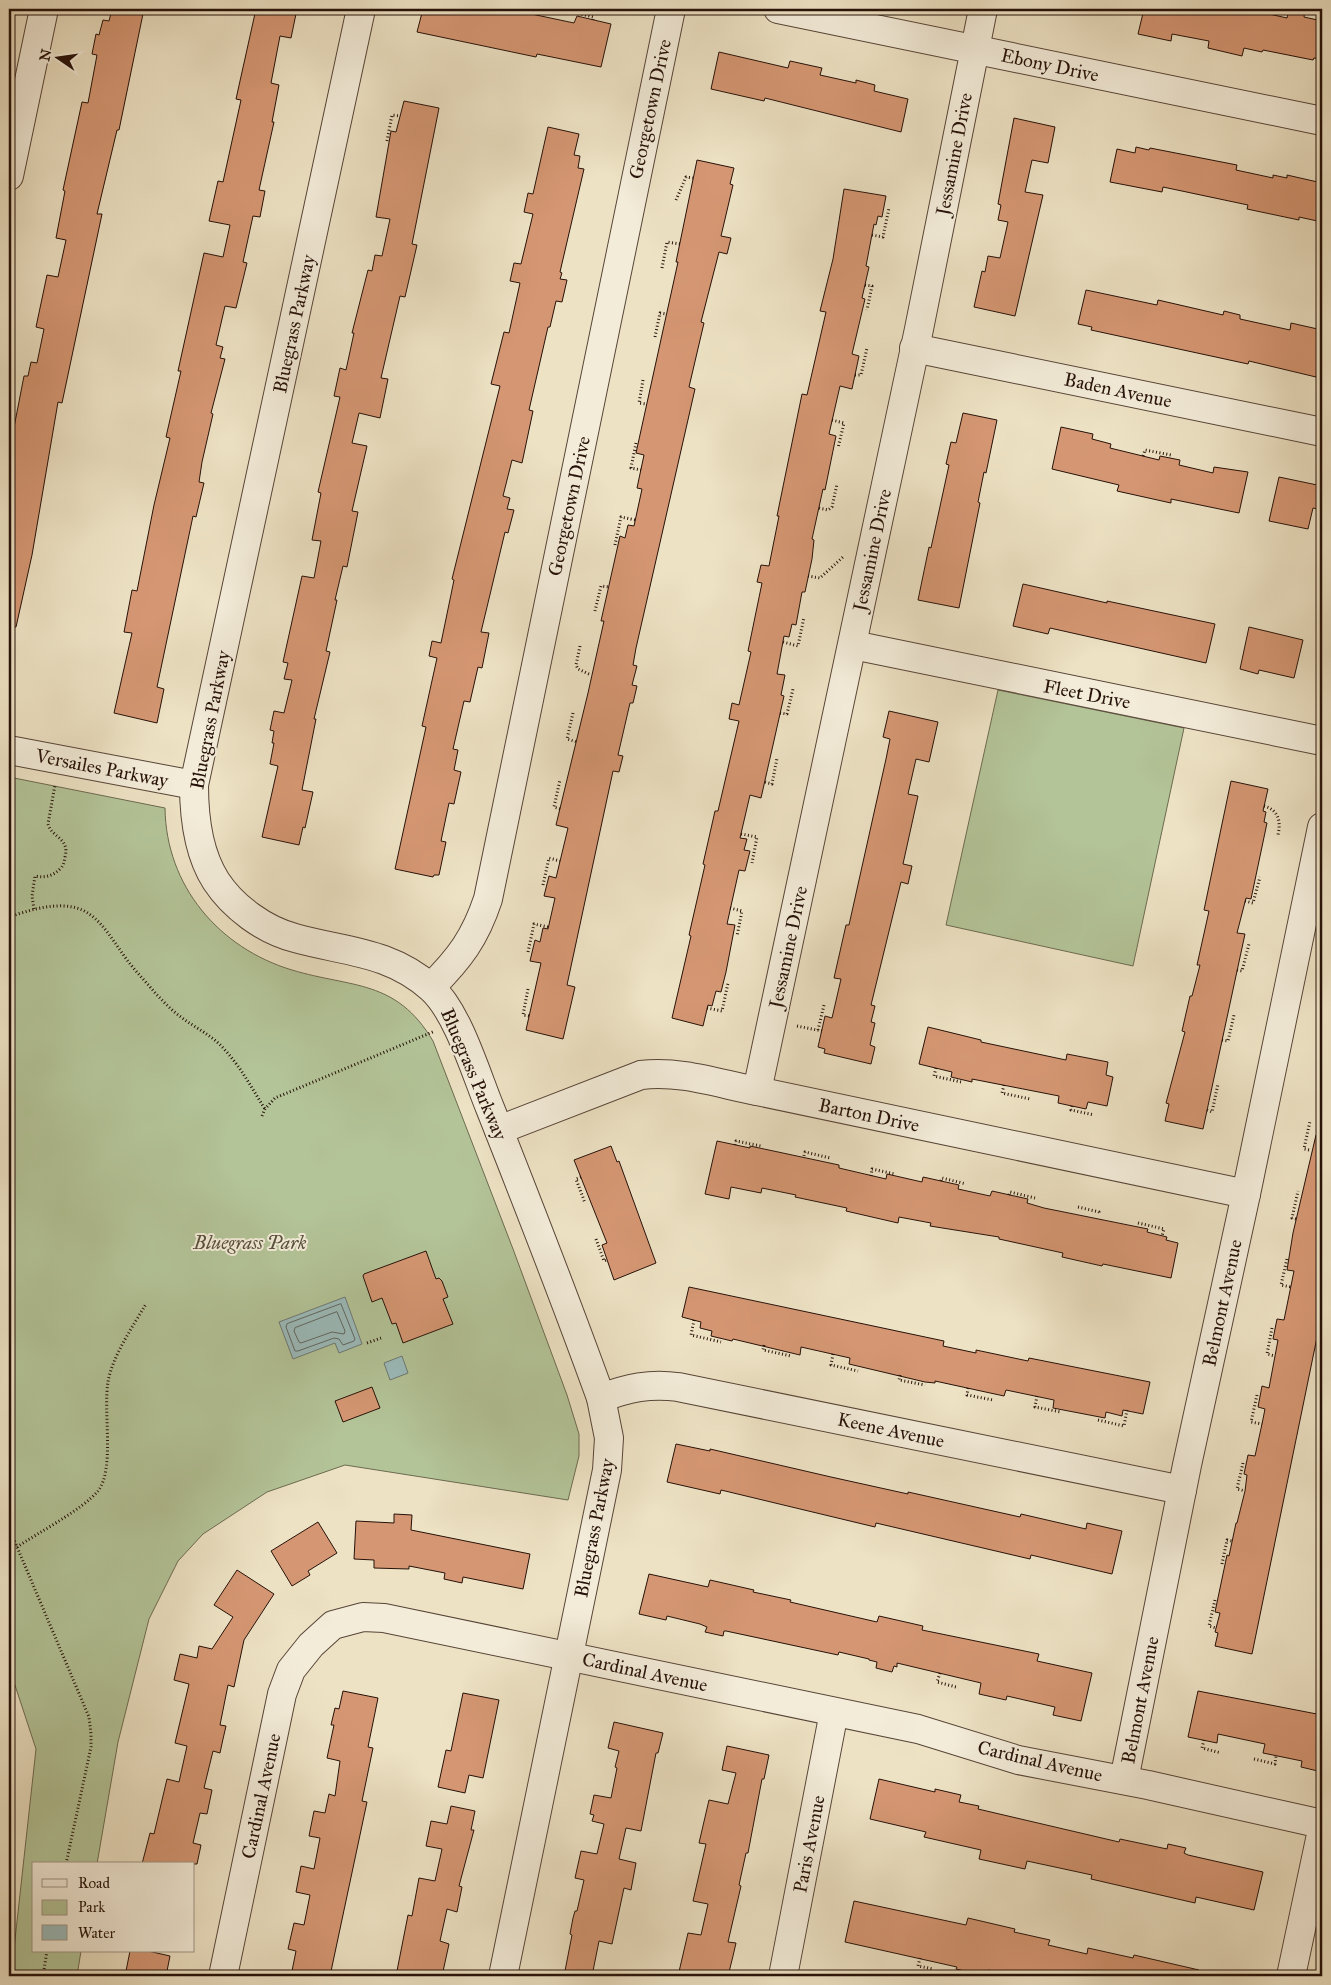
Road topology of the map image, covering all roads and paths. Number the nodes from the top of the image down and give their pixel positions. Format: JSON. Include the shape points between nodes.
{"nodes":[{"id":1,"x":44,"y":9,"type":"edge"},
{"id":2,"x":362,"y":9,"type":"edge"},
{"id":3,"x":671,"y":9,"type":"edge"},
{"id":4,"x":778,"y":9,"type":"edge"},
{"id":5,"x":983,"y":9,"type":"edge"},
{"id":6,"x":568,"y":12,"type":"dead end"},
{"id":7,"x":592,"y":20,"type":"dead end"},
{"id":8,"x":975,"y":49,"type":"junction"},
{"id":9,"x":400,"y":116,"type":"dead end"},
{"id":10,"x":1322,"y":122,"type":"edge"},
{"id":11,"x":387,"y":141,"type":"dead end"},
{"id":12,"x":9,"y":176,"type":"edge"},
{"id":13,"x":693,"y":178,"type":"dead end"},
{"id":14,"x":676,"y":200,"type":"dead end"},
{"id":15,"x":889,"y":208,"type":"dead end"},
{"id":16,"x":872,"y":235,"type":"dead end"},
{"id":17,"x":680,"y":244,"type":"dead end"},
{"id":18,"x":662,"y":268,"type":"dead end"},
{"id":19,"x":865,"y":285,"type":"dead end"},
{"id":20,"x":867,"y":310,"type":"dead end"},
{"id":21,"x":666,"y":314,"type":"dead end"},
{"id":22,"x":655,"y":337,"type":"dead end"},
{"id":23,"x":867,"y":348,"type":"dead end"},
{"id":24,"x":914,"y":348,"type":"junction"},
{"id":25,"x":855,"y":374,"type":"dead end"},
{"id":26,"x":643,"y":380,"type":"dead end"},
{"id":27,"x":646,"y":404,"type":"dead end"},
{"id":28,"x":832,"y":420,"type":"dead end"},
{"id":29,"x":1322,"y":432,"type":"edge"},
{"id":30,"x":636,"y":443,"type":"dead end"},
{"id":31,"x":838,"y":448,"type":"dead end"},
{"id":32,"x":1171,"y":455,"type":"dead end"},
{"id":33,"x":1143,"y":456,"type":"dead end"},
{"id":34,"x":641,"y":470,"type":"dead end"},
{"id":35,"x":838,"y":484,"type":"dead end"},
{"id":36,"x":819,"y":508,"type":"dead end"},
{"id":37,"x":635,"y":520,"type":"dead end"},
{"id":38,"x":615,"y":545,"type":"dead end"},
{"id":39,"x":843,"y":557,"type":"dead end"},
{"id":40,"x":808,"y":576,"type":"dead end"},
{"id":41,"x":609,"y":587,"type":"dead end"},
{"id":42,"x":596,"y":611,"type":"dead end"},
{"id":43,"x":804,"y":617,"type":"dead end"},
{"id":44,"x":783,"y":642,"type":"dead end"},
{"id":45,"x":853,"y":645,"type":"junction"},
{"id":46,"x":580,"y":646,"type":"dead end"},
{"id":47,"x":591,"y":675,"type":"dead end"},
{"id":48,"x":793,"y":689,"type":"dead end"},
{"id":49,"x":780,"y":713,"type":"dead end"},
{"id":50,"x":573,"y":714,"type":"dead end"},
{"id":51,"x":1322,"y":741,"type":"edge"},
{"id":52,"x":577,"y":742,"type":"dead end"},
{"id":53,"x":9,"y":750,"type":"edge"},
{"id":54,"x":777,"y":758,"type":"dead end"},
{"id":55,"x":560,"y":780,"type":"dead end"},
{"id":56,"x":765,"y":782,"type":"dead end"},
{"id":57,"x":56,"y":785,"type":"dead end"},
{"id":58,"x":194,"y":785,"type":"junction"},
{"id":59,"x":1264,"y":806,"type":"dead end"},
{"id":60,"x":560,"y":809,"type":"dead end"},
{"id":61,"x":1322,"y":827,"type":"edge"},
{"id":62,"x":741,"y":834,"type":"dead end"},
{"id":63,"x":1278,"y":836,"type":"dead end"},
{"id":64,"x":560,"y":861,"type":"dead end"},
{"id":65,"x":752,"y":863,"type":"dead end"},
{"id":66,"x":1260,"y":877,"type":"dead end"},
{"id":67,"x":543,"y":886,"type":"dead end"},
{"id":68,"x":1245,"y":901,"type":"dead end"},
{"id":69,"x":730,"y":908,"type":"dead end"},
{"id":70,"x":34,"y":909,"type":"junction"},
{"id":71,"x":9,"y":917,"type":"edge"},
{"id":72,"x":548,"y":927,"type":"dead end"},
{"id":73,"x":737,"y":936,"type":"dead end"},
{"id":74,"x":1249,"y":944,"type":"dead end"},
{"id":75,"x":528,"y":952,"type":"dead end"},
{"id":76,"x":1237,"y":970,"type":"dead end"},
{"id":77,"x":728,"y":983,"type":"dead end"},
{"id":78,"x":431,"y":987,"type":"junction"},
{"id":79,"x":528,"y":989,"type":"dead end"},
{"id":80,"x":824,"y":1006,"type":"dead end"},
{"id":81,"x":707,"y":1008,"type":"dead end"},
{"id":82,"x":1234,"y":1015,"type":"dead end"},
{"id":83,"x":529,"y":1016,"type":"dead end"},
{"id":84,"x":797,"y":1026,"type":"dead end"},
{"id":85,"x":442,"y":1027,"type":"dead end"},
{"id":86,"x":1222,"y":1040,"type":"dead end"},
{"id":87,"x":1322,"y":1063,"type":"edge"},
{"id":88,"x":936,"y":1068,"type":"dead end"},
{"id":89,"x":962,"y":1082,"type":"dead end"},
{"id":90,"x":1322,"y":1082,"type":"edge"},
{"id":91,"x":1218,"y":1084,"type":"dead end"},
{"id":92,"x":1004,"y":1085,"type":"dead end"},
{"id":93,"x":757,"y":1091,"type":"junction"},
{"id":94,"x":1030,"y":1098,"type":"dead end"},
{"id":95,"x":1072,"y":1106,"type":"dead end"},
{"id":96,"x":265,"y":1109,"type":"junction"},
{"id":97,"x":1207,"y":1110,"type":"dead end"},
{"id":98,"x":1094,"y":1115,"type":"dead end"},
{"id":99,"x":262,"y":1116,"type":"dead end"},
{"id":100,"x":1310,"y":1121,"type":"dead end"},
{"id":101,"x":499,"y":1130,"type":"junction"},
{"id":102,"x":735,"y":1145,"type":"dead end"},
{"id":103,"x":760,"y":1146,"type":"dead end"},
{"id":104,"x":1309,"y":1150,"type":"dead end"},
{"id":105,"x":804,"y":1156,"type":"dead end"},
{"id":106,"x":830,"y":1158,"type":"dead end"},
{"id":107,"x":895,"y":1174,"type":"dead end"},
{"id":108,"x":871,"y":1176,"type":"dead end"},
{"id":109,"x":581,"y":1177,"type":"dead end"},
{"id":110,"x":941,"y":1181,"type":"dead end"},
{"id":111,"x":966,"y":1184,"type":"dead end"},
{"id":112,"x":1298,"y":1191,"type":"dead end"},
{"id":113,"x":1009,"y":1194,"type":"dead end"},
{"id":114,"x":1246,"y":1194,"type":"junction"},
{"id":115,"x":1035,"y":1198,"type":"dead end"},
{"id":116,"x":585,"y":1203,"type":"dead end"},
{"id":117,"x":1078,"y":1207,"type":"dead end"},
{"id":118,"x":1098,"y":1215,"type":"dead end"},
{"id":119,"x":1296,"y":1219,"type":"dead end"},
{"id":120,"x":1138,"y":1223,"type":"dead end"},
{"id":121,"x":1162,"y":1236,"type":"dead end"},
{"id":122,"x":596,"y":1239,"type":"dead end"},
{"id":123,"x":1287,"y":1259,"type":"dead end"},
{"id":124,"x":607,"y":1260,"type":"dead end"},
{"id":125,"x":1290,"y":1287,"type":"dead end"},
{"id":126,"x":146,"y":1304,"type":"dead end"},
{"id":127,"x":694,"y":1320,"type":"dead end"},
{"id":128,"x":1272,"y":1328,"type":"dead end"},
{"id":129,"x":381,"y":1338,"type":"dead end"},
{"id":130,"x":721,"y":1342,"type":"dead end"},
{"id":131,"x":367,"y":1343,"type":"dead end"},
{"id":132,"x":764,"y":1345,"type":"dead end"},
{"id":133,"x":833,"y":1354,"type":"dead end"},
{"id":134,"x":790,"y":1356,"type":"dead end"},
{"id":135,"x":1275,"y":1356,"type":"dead end"},
{"id":136,"x":858,"y":1371,"type":"dead end"},
{"id":137,"x":900,"y":1375,"type":"dead end"},
{"id":138,"x":924,"y":1385,"type":"dead end"},
{"id":139,"x":968,"y":1388,"type":"dead end"},
{"id":140,"x":1257,"y":1395,"type":"dead end"},
{"id":141,"x":1037,"y":1396,"type":"dead end"},
{"id":142,"x":601,"y":1398,"type":"junction"},
{"id":143,"x":993,"y":1400,"type":"dead end"},
{"id":144,"x":1127,"y":1410,"type":"dead end"},
{"id":145,"x":1061,"y":1412,"type":"dead end"},
{"id":146,"x":1098,"y":1420,"type":"dead end"},
{"id":147,"x":1262,"y":1424,"type":"dead end"},
{"id":148,"x":1243,"y":1463,"type":"dead end"},
{"id":149,"x":1182,"y":1490,"type":"junction"},
{"id":150,"x":1245,"y":1491,"type":"dead end"},
{"id":151,"x":9,"y":1528,"type":"edge"},
{"id":152,"x":1232,"y":1541,"type":"dead end"},
{"id":153,"x":16,"y":1547,"type":"junction"},
{"id":154,"x":1222,"y":1564,"type":"dead end"},
{"id":155,"x":1215,"y":1600,"type":"dead end"},
{"id":156,"x":1216,"y":1628,"type":"dead end"},
{"id":157,"x":568,"y":1656,"type":"junction"},
{"id":158,"x":940,"y":1673,"type":"dead end"},
{"id":159,"x":956,"y":1687,"type":"dead end"},
{"id":160,"x":834,"y":1712,"type":"junction"},
{"id":161,"x":1204,"y":1740,"type":"dead end"},
{"id":162,"x":1221,"y":1752,"type":"dead end"},
{"id":163,"x":1276,"y":1756,"type":"dead end"},
{"id":164,"x":1254,"y":1759,"type":"dead end"},
{"id":165,"x":1320,"y":1771,"type":"dead end"},
{"id":166,"x":1322,"y":1776,"type":"edge"},
{"id":167,"x":1124,"y":1780,"type":"junction"},
{"id":168,"x":1322,"y":1824,"type":"edge"},
{"id":169,"x":1322,"y":1830,"type":"edge"},
{"id":170,"x":66,"y":1862,"type":"edge"},
{"id":171,"x":47,"y":1952,"type":"edge"},
{"id":172,"x":920,"y":1958,"type":"dead end"},
{"id":173,"x":933,"y":1969,"type":"dead end"},
{"id":174,"x":42,"y":1976,"type":"edge"},
{"id":175,"x":223,"y":1976,"type":"edge"},
{"id":176,"x":503,"y":1976,"type":"edge"},
{"id":177,"x":783,"y":1976,"type":"edge"},
{"id":178,"x":1291,"y":1976,"type":"edge"}],
"edges":[{"from":1,"to":12,"type":"street"},
{"from":2,"to":58,"type":"street","name":"Bluegrass Parkway"},
{"from":3,"to":78,"type":"street","name":"Georgetown Drive","via":[[488,899],[479,925],[466,947]]},
{"from":4,"to":8,"type":"street","name":"Ebony Drive"},
{"from":5,"to":8,"type":"street","name":"Jessamine Drive"},
{"from":6,"to":7,"type":"path","via":[[593,17]]},
{"from":8,"to":10,"type":"street","name":"Ebony Drive"},
{"from":8,"to":24,"type":"street","name":"Jessamine Drive"},
{"from":9,"to":11,"type":"path","via":[[392,114]]},
{"from":13,"to":14,"type":"path","via":[[686,177]]},
{"from":15,"to":16,"type":"path","via":[[883,237]]},
{"from":17,"to":18,"type":"path","via":[[667,242]]},
{"from":19,"to":20,"type":"path","via":[[872,286]]},
{"from":21,"to":22,"type":"path","via":[[660,313]]},
{"from":23,"to":25,"type":"path","via":[[861,375]]},
{"from":24,"to":29,"type":"street","name":"Baden Avenue"},
{"from":24,"to":45,"type":"street","name":"Jessamine Drive"},
{"from":26,"to":27,"type":"path","via":[[639,403]]},
{"from":28,"to":31,"type":"path","via":[[844,422]]},
{"from":30,"to":34,"type":"path","via":[[631,468]]},
{"from":32,"to":33,"type":"path","via":[[1145,450]]},
{"from":35,"to":36,"type":"path","via":[[832,507],[828,510]]},
{"from":37,"to":38,"type":"path","via":[[621,517]]},
{"from":39,"to":40,"type":"path","via":[[820,578]]},
{"from":41,"to":42,"type":"path","via":[[601,586]]},
{"from":43,"to":44,"type":"path","via":[[798,646]]},
{"from":45,"to":51,"type":"street","name":"Fleet Drive"},
{"from":45,"to":93,"type":"street","name":"Jessamine Drive"},
{"from":46,"to":47,"type":"path","via":[[576,665]]},
{"from":48,"to":49,"type":"path","via":[[787,714]]},
{"from":50,"to":52,"type":"path","via":[[567,739]]},
{"from":53,"to":58,"type":"street","name":"Versailes Parkway"},
{"from":54,"to":56,"type":"path","via":[[772,784]]},
{"from":55,"to":60,"type":"path","via":[[554,808]]},
{"from":57,"to":70,"type":"path","via":[[48,824],[67,850],[64,865],[55,874],[44,878],[35,876]]},
{"from":58,"to":78,"type":"street","name":"Bluegrass Parkway","via":[[194,810],[207,861],[216,881],[235,903],[270,928],[293,938],[376,955]]},
{"from":59,"to":63,"type":"path","via":[[1275,811],[1280,825]]},
{"from":61,"to":114,"type":"street","name":"Belmont Avenue"},
{"from":62,"to":65,"type":"path","via":[[757,837]]},
{"from":64,"to":67,"type":"path","via":[[549,858]]},
{"from":66,"to":68,"type":"path","via":[[1253,903]]},
{"from":69,"to":73,"type":"path","via":[[742,911]]},
{"from":70,"to":71,"type":"path"},
{"from":70,"to":96,"type":"path","via":[[69,907],[92,917],[157,995],[224,1048]]},
{"from":72,"to":75,"type":"path","via":[[534,924]]},
{"from":74,"to":76,"type":"path","via":[[1242,971]]},
{"from":77,"to":81,"type":"path","via":[[722,1011]]},
{"from":78,"to":101,"type":"street","name":"Bluegrass Parkway","via":[[456,1022]]},
{"from":79,"to":83,"type":"path","via":[[523,1015]]},
{"from":80,"to":84,"type":"path","via":[[820,1031]]},
{"from":82,"to":86,"type":"path","via":[[1228,1041]]},
{"from":85,"to":96,"type":"path","via":[[275,1098]]},
{"from":87,"to":90,"type":"path","via":[[1318,1082]]},
{"from":88,"to":89,"type":"path","via":[[934,1076]]},
{"from":91,"to":97,"type":"path","via":[[1212,1112]]},
{"from":92,"to":94,"type":"path","via":[[1002,1093]]},
{"from":93,"to":101,"type":"street","name":"Barton Drive","via":[[676,1075],[641,1075]]},
{"from":93,"to":114,"type":"street","name":"Barton Drive"},
{"from":95,"to":98,"type":"path","via":[[1071,1110]]},
{"from":96,"to":99,"type":"path"},
{"from":100,"to":104,"type":"path","via":[[1304,1149]]},
{"from":101,"to":142,"type":"street","name":"Bluegrass Parkway"},
{"from":102,"to":103,"type":"path","via":[[736,1141]]},
{"from":105,"to":106,"type":"path","via":[[805,1152]]},
{"from":107,"to":108,"type":"path","via":[[872,1169]]},
{"from":109,"to":116,"type":"path","via":[[576,1178]]},
{"from":110,"to":111,"type":"path","via":[[942,1178]]},
{"from":112,"to":119,"type":"path","via":[[1292,1218]]},
{"from":113,"to":115,"type":"path"},
{"from":114,"to":149,"type":"street","name":"Belmont Avenue"},
{"from":117,"to":118,"type":"path","via":[[1099,1212]]},
{"from":120,"to":121,"type":"path","via":[[1164,1229]]},
{"from":122,"to":124,"type":"path","via":[[604,1261]]},
{"from":123,"to":125,"type":"path","via":[[1281,1285]]},
{"from":126,"to":153,"type":"path","via":[[108,1380],[106,1465],[99,1490],[79,1507]]},
{"from":127,"to":130,"type":"path","via":[[691,1335]]},
{"from":128,"to":135,"type":"path","via":[[1267,1354]]},
{"from":129,"to":131,"type":"path"},
{"from":132,"to":134,"type":"path","via":[[763,1350]]},
{"from":133,"to":136,"type":"path","via":[[831,1365]]},
{"from":137,"to":138,"type":"path","via":[[899,1380]]},
{"from":139,"to":143,"type":"path","via":[[967,1395]]},
{"from":140,"to":147,"type":"path","via":[[1252,1422]]},
{"from":141,"to":145,"type":"path","via":[[1035,1407]]},
{"from":142,"to":149,"type":"street","name":"Keene Avenue","via":[[627,1389],[660,1384]]},
{"from":142,"to":157,"type":"street","name":"Bluegrass Parkway","via":[[609,1438],[607,1470]]},
{"from":144,"to":146,"type":"path","via":[[1124,1426]]},
{"from":148,"to":150,"type":"path","via":[[1237,1489]]},
{"from":149,"to":167,"type":"street","name":"Belmont Avenue"},
{"from":151,"to":153,"type":"path"},
{"from":152,"to":154,"type":"path","via":[[1227,1540]]},
{"from":153,"to":170,"type":"path","via":[[89,1717],[91,1747]]},
{"from":155,"to":156,"type":"path","via":[[1210,1626]]},
{"from":157,"to":160,"type":"street","name":"Cardinal Avenue"},
{"from":157,"to":175,"type":"street","name":"Cardinal Avenue","via":[[384,1618],[363,1617],[333,1625],[311,1645],[291,1670],[282,1694]]},
{"from":157,"to":176,"type":"street","name":"Bluegrass Parkway"},
{"from":158,"to":159,"type":"path","via":[[937,1682]]},
{"from":160,"to":167,"type":"street","name":"Cardinal Avenue","via":[[918,1729],[1018,1760]]},
{"from":160,"to":177,"type":"street","name":"Paris Avenue"},
{"from":161,"to":162,"type":"path","via":[[1202,1748]]},
{"from":163,"to":164,"type":"path","via":[[1275,1764]]},
{"from":165,"to":166,"type":"path","via":[[1319,1776]]},
{"from":167,"to":168,"type":"street","name":"Cardinal Avenue"},
{"from":169,"to":178,"type":"street"},
{"from":171,"to":174,"type":"path"},
{"from":172,"to":173,"type":"path","via":[[918,1966]]}]}
